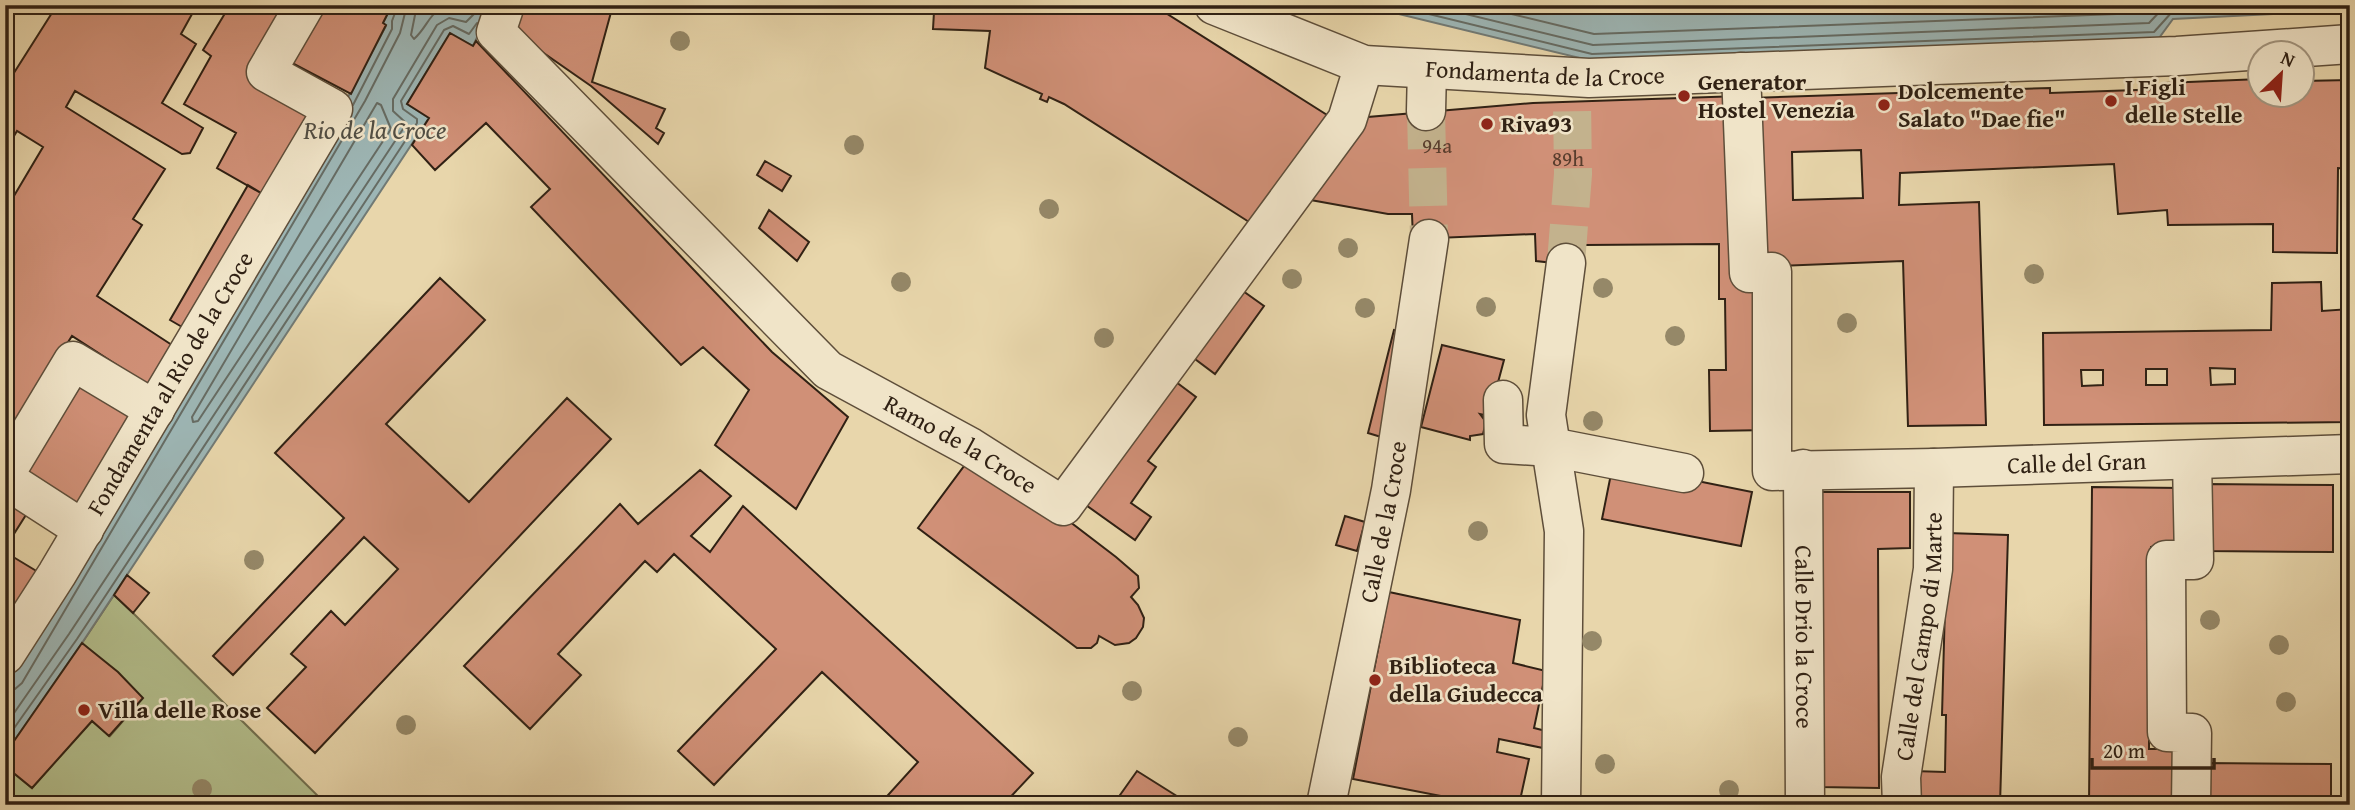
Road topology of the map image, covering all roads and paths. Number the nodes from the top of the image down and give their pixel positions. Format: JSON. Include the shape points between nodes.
{"nodes":[{"id":1,"x":306,"y":5,"type":"edge"},
{"id":2,"x":505,"y":5,"type":"edge"},
{"id":3,"x":1214,"y":5,"type":"edge"},
{"id":4,"x":2350,"y":44,"type":"edge"},
{"id":5,"x":1364,"y":65,"type":"junction"},
{"id":6,"x":1427,"y":69,"type":"junction"},
{"id":7,"x":1741,"y":72,"type":"junction"},
{"id":8,"x":1426,"y":111,"type":"tunnel mouth"},
{"id":9,"x":1429,"y":239,"type":"tunnel mouth"},
{"id":10,"x":1566,"y":263,"type":"tunnel mouth"},
{"id":11,"x":1503,"y":400,"type":"dead end"},
{"id":12,"x":155,"y":410,"type":"junction"},
{"id":13,"x":1551,"y":447,"type":"junction"},
{"id":14,"x":2350,"y":454,"type":"edge"},
{"id":15,"x":2192,"y":460,"type":"junction"},
{"id":16,"x":1934,"y":468,"type":"junction"},
{"id":17,"x":1803,"y":469,"type":"junction"},
{"id":18,"x":1684,"y":473,"type":"dead end"},
{"id":19,"x":5,"y":474,"type":"edge"},
{"id":20,"x":5,"y":480,"type":"edge"},
{"id":21,"x":84,"y":530,"type":"junction"},
{"id":22,"x":5,"y":655,"type":"edge"},
{"id":23,"x":1326,"y":805,"type":"edge"},
{"id":24,"x":1561,"y":805,"type":"edge"},
{"id":25,"x":1805,"y":805,"type":"edge"},
{"id":26,"x":1902,"y":805,"type":"edge"},
{"id":27,"x":2191,"y":805,"type":"edge"}],
"edges":[{"from":1,"to":12,"type":"street","name":"Fondamenta al Rio de la Croce","via":[[266,72],[333,109]]},
{"from":2,"to":5,"type":"street","name":"Ramo de la Croce","via":[[496,32],[828,370],[970,447],[1063,506],[1347,120]]},
{"from":3,"to":5,"type":"street","name":"Fondamenta de la Croce"},
{"from":4,"to":7,"type":"street","name":"Fondamenta de la Croce","via":[[2177,56]]},
{"from":5,"to":6,"type":"street","name":"Fondamenta de la Croce"},
{"from":6,"to":7,"type":"street","name":"Fondamenta de la Croce","via":[[1572,89],[1589,78]]},
{"from":6,"to":8,"type":"street"},
{"from":7,"to":17,"type":"street","name":"Calle del Gran","via":[[1749,273],[1772,272],[1772,471]]},
{"from":9,"to":23,"type":"street","name":"Calle de la Croce","via":[[1391,490]]},
{"from":10,"to":13,"type":"street","via":[[1546,415]]},
{"from":11,"to":13,"type":"street","via":[[1504,444]]},
{"from":12,"to":19,"type":"street","via":[[73,361]]},
{"from":12,"to":21,"type":"street","name":"Fondamenta al Rio de la Croce"},
{"from":13,"to":18,"type":"street"},
{"from":13,"to":24,"type":"street","via":[[1564,531]]},
{"from":14,"to":15,"type":"street","name":"Calle del Gran"},
{"from":15,"to":16,"type":"street","name":"Calle del Gran"},
{"from":15,"to":27,"type":"street","via":[[2194,560],[2166,560],[2167,732],[2192,733]]},
{"from":16,"to":17,"type":"street","name":"Calle del Gran"},
{"from":16,"to":26,"type":"street","name":"Calle del Campo di Marte","via":[[1933,569],[1902,777]]},
{"from":17,"to":25,"type":"street","name":"Calle Drio la Croce"},
{"from":20,"to":21,"type":"street"},
{"from":21,"to":22,"type":"street","name":"Fondamenta al Rio de la Croce"}]}
